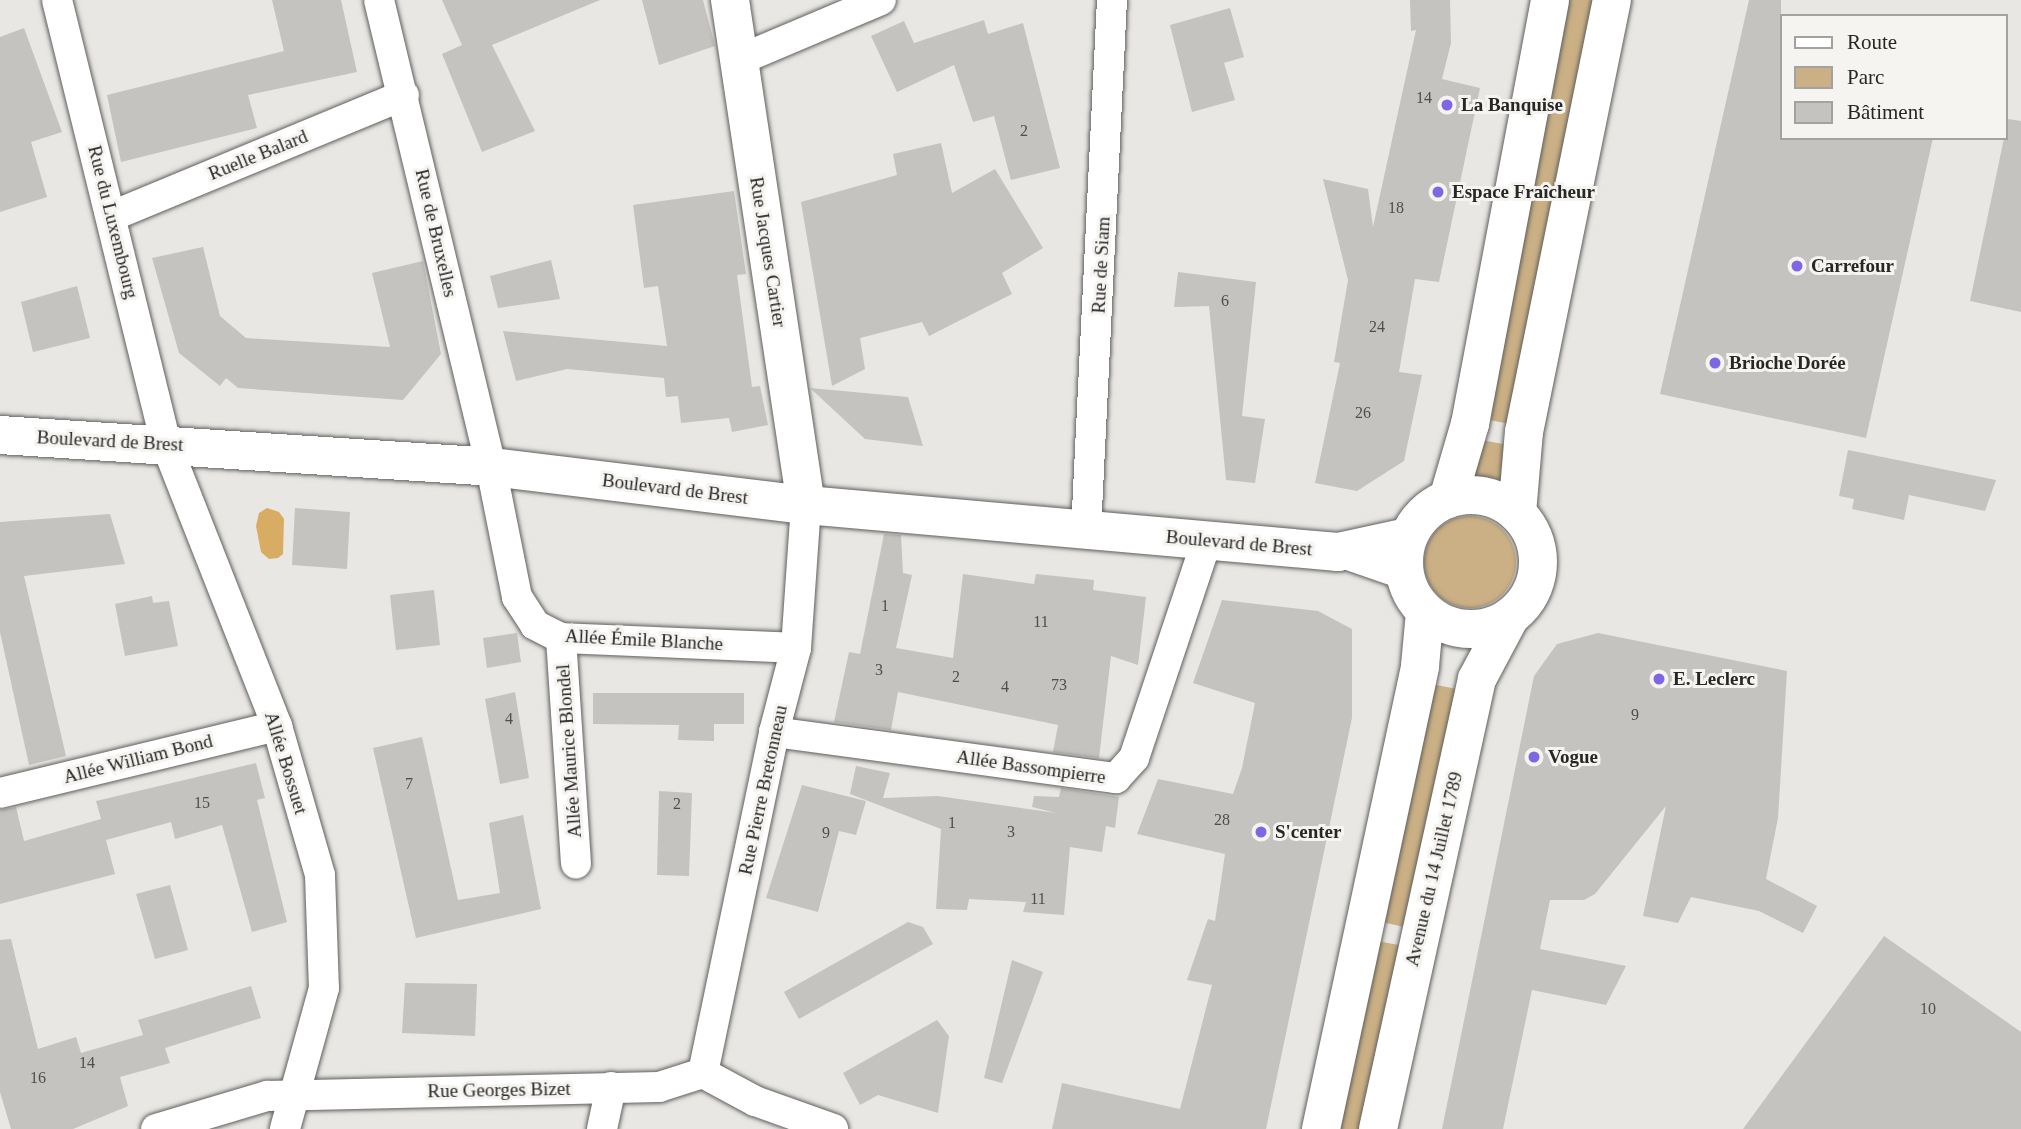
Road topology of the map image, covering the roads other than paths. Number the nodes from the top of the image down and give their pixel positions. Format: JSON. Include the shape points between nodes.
{"nodes":[{"id":1,"x":57,"y":0,"type":"edge"},
{"id":2,"x":379,"y":0,"type":"edge"},
{"id":3,"x":730,"y":0,"type":"edge"},
{"id":4,"x":881,"y":0,"type":"edge"},
{"id":5,"x":1112,"y":0,"type":"edge"},
{"id":6,"x":1550,"y":0,"type":"edge"},
{"id":7,"x":1612,"y":0,"type":"edge"},
{"id":8,"x":739,"y":60,"type":"junction"},
{"id":9,"x":404,"y":95,"type":"junction"},
{"id":10,"x":112,"y":216,"type":"junction"},
{"id":11,"x":0,"y":435,"type":"edge"},
{"id":12,"x":166,"y":444,"type":"junction"},
{"id":13,"x":491,"y":467,"type":"junction"},
{"id":14,"x":1448,"y":499,"type":"junction"},
{"id":15,"x":806,"y":505,"type":"junction"},
{"id":16,"x":1517,"y":513,"type":"junction"},
{"id":17,"x":1087,"y":531,"type":"junction"},
{"id":18,"x":1207,"y":540,"type":"junction"},
{"id":19,"x":1406,"y":554,"type":"junction"},
{"id":20,"x":1425,"y":612,"type":"junction"},
{"id":21,"x":1510,"y":617,"type":"junction"},
{"id":22,"x":561,"y":638,"type":"junction"},
{"id":23,"x":796,"y":648,"type":"junction"},
{"id":24,"x":277,"y":726,"type":"junction"},
{"id":25,"x":774,"y":732,"type":"junction"},
{"id":26,"x":0,"y":793,"type":"edge"},
{"id":27,"x":576,"y":864,"type":"dead end"},
{"id":28,"x":703,"y":1073,"type":"junction"},
{"id":29,"x":611,"y":1087,"type":"junction"},
{"id":30,"x":292,"y":1095,"type":"junction"},
{"id":31,"x":156,"y":1129,"type":"edge"},
{"id":32,"x":285,"y":1129,"type":"edge"},
{"id":33,"x":602,"y":1129,"type":"edge"},
{"id":34,"x":833,"y":1129,"type":"edge"},
{"id":35,"x":1321,"y":1129,"type":"edge"},
{"id":36,"x":1378,"y":1129,"type":"edge"}],
"edges":[{"from":1,"to":10,"type":"street","name":"Rue du Luxembourg"},
{"from":2,"to":9,"type":"street","name":"Rue de Bruxelles"},
{"from":3,"to":8,"type":"main road","name":"Rue Jacques Cartier"},
{"from":4,"to":8,"type":"street"},
{"from":5,"to":17,"type":"street","name":"Rue de Siam"},
{"from":6,"to":14,"type":"main road","via":[[1470,424]]},
{"from":7,"to":16,"type":"main road","via":[[1524,432]]},
{"from":8,"to":15,"type":"main road","name":"Rue Jacques Cartier"},
{"from":9,"to":10,"type":"street","name":"Ruelle Balard"},
{"from":9,"to":13,"type":"street","name":"Rue de Bruxelles"},
{"from":10,"to":12,"type":"street","name":"Rue du Luxembourg"},
{"from":11,"to":12,"type":"main road","name":"Boulevard de Brest"},
{"from":12,"to":13,"type":"main road","name":"Boulevard de Brest"},
{"from":12,"to":24,"type":"street","name":"Allée Bossuet"},
{"from":13,"to":15,"type":"main road","name":"Boulevard de Brest"},
{"from":13,"to":22,"type":"street","name":"Allée Émile Blanche","via":[[517,597],[535,625]]},
{"from":14,"to":16,"type":"main road","via":[[1484,496]]},
{"from":14,"to":19,"type":"main road","via":[[1431,508]]},
{"from":15,"to":17,"type":"main road","name":"Boulevard de Brest"},
{"from":15,"to":23,"type":"street","name":"Rue Pierre Bretonneau"},
{"from":16,"to":21,"type":"main road","via":[[1537,550],[1537,572],[1528,597]]},
{"from":17,"to":18,"type":"main road","name":"Boulevard de Brest"},
{"from":18,"to":19,"type":"main road","name":"Boulevard de Brest"},
{"from":18,"to":25,"type":"street","name":"Allée Bassompierre","via":[[1134,758],[1116,778]]},
{"from":19,"to":20,"type":"main road","via":[[1412,596]]},
{"from":20,"to":21,"type":"main road","via":[[1458,629],[1495,626]]},
{"from":20,"to":35,"type":"main road","via":[[1420,666]]},
{"from":21,"to":36,"type":"main road","name":"Avenue du 14 Juillet 1789","via":[[1476,679]]},
{"from":22,"to":23,"type":"street","name":"Allée Émile Blanche"},
{"from":22,"to":27,"type":"street","name":"Allée Maurice Blondel"},
{"from":23,"to":25,"type":"street","name":"Rue Pierre Bretonneau"},
{"from":24,"to":26,"type":"street","name":"Allée William Bond"},
{"from":24,"to":30,"type":"street","name":"Allée Bossuet","via":[[320,875],[324,988]]},
{"from":25,"to":28,"type":"street","name":"Rue Pierre Bretonneau"},
{"from":28,"to":29,"type":"street","name":"Rue Georges Bizet","via":[[659,1087]]},
{"from":28,"to":34,"type":"street","via":[[755,1101]]},
{"from":29,"to":30,"type":"street","name":"Rue Georges Bizet"},
{"from":29,"to":33,"type":"street"},
{"from":30,"to":31,"type":"street","name":"Rue Georges Bizet","via":[[246,1101]]},
{"from":30,"to":32,"type":"street","name":"Allée Bossuet"}]}
